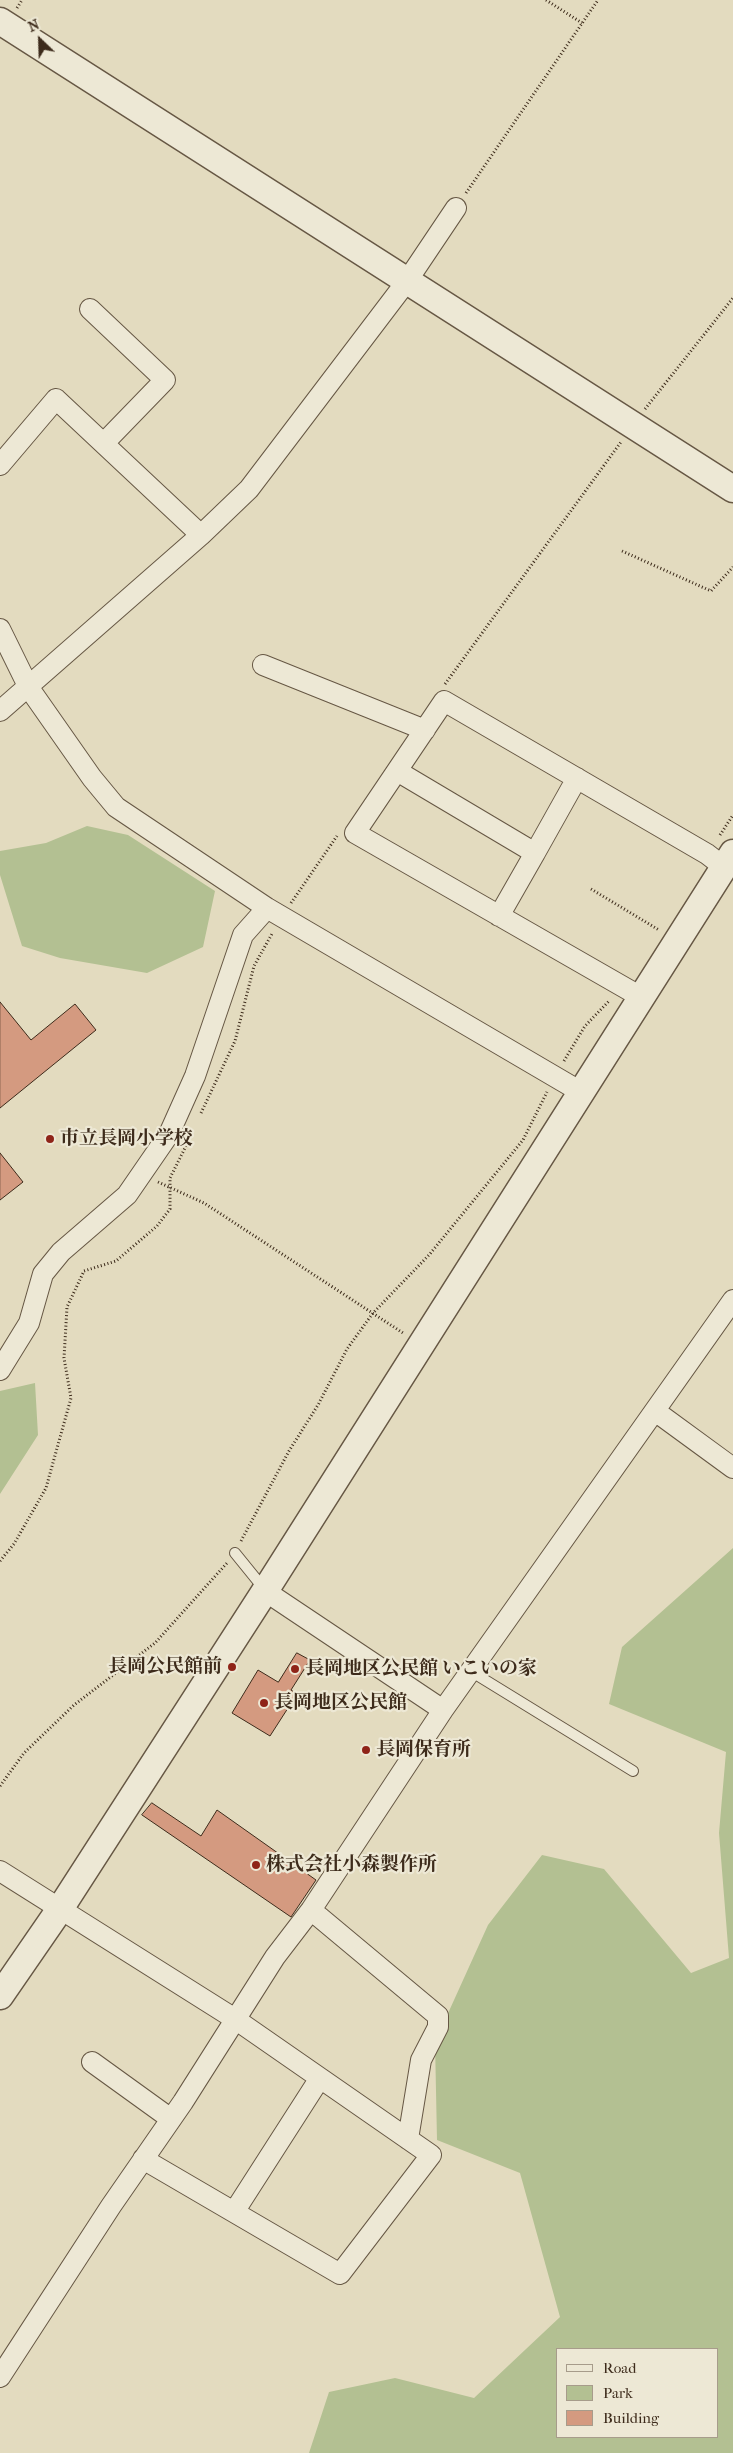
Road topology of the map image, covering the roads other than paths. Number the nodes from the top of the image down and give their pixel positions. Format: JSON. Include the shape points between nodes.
{"nodes":[{"id":1,"x":0,"y":20,"type":"edge"},
{"id":2,"x":456,"y":208,"type":"road end"},
{"id":3,"x":407,"y":281,"type":"junction"},
{"id":4,"x":90,"y":308,"type":"dead end"},
{"id":5,"x":104,"y":444,"type":"junction"},
{"id":6,"x":0,"y":465,"type":"edge"},
{"id":7,"x":733,"y":489,"type":"edge"},
{"id":8,"x":202,"y":535,"type":"junction"},
{"id":9,"x":0,"y":629,"type":"edge"},
{"id":10,"x":263,"y":665,"type":"dead end"},
{"id":11,"x":29,"y":688,"type":"junction"},
{"id":12,"x":0,"y":711,"type":"edge"},
{"id":13,"x":425,"y":730,"type":"junction"},
{"id":14,"x":396,"y":771,"type":"junction"},
{"id":15,"x":577,"y":778,"type":"junction"},
{"id":16,"x":534,"y":853,"type":"junction"},
{"id":17,"x":722,"y":858,"type":"edge"},
{"id":18,"x":274,"y":912,"type":"junction"},
{"id":19,"x":499,"y":916,"type":"junction"},
{"id":20,"x":631,"y":992,"type":"junction"},
{"id":21,"x":580,"y":1092,"type":"junction"},
{"id":22,"x":733,"y":1300,"type":"edge"},
{"id":23,"x":0,"y":1370,"type":"edge"},
{"id":24,"x":656,"y":1411,"type":"junction"},
{"id":25,"x":733,"y":1468,"type":"edge"},
{"id":26,"x":235,"y":1553,"type":"road end"},
{"id":27,"x":265,"y":1591,"type":"junction"},
{"id":28,"x":472,"y":1672,"type":"junction"},
{"id":29,"x":442,"y":1710,"type":"junction"},
{"id":30,"x":633,"y":1771,"type":"dead end"},
{"id":31,"x":0,"y":1871,"type":"edge"},
{"id":32,"x":60,"y":1909,"type":"junction"},
{"id":33,"x":311,"y":1910,"type":"junction"},
{"id":34,"x":0,"y":1996,"type":"edge"},
{"id":35,"x":235,"y":2019,"type":"junction"},
{"id":36,"x":92,"y":2062,"type":"dead end"},
{"id":37,"x":320,"y":2078,"type":"junction"},
{"id":38,"x":171,"y":2119,"type":"junction"},
{"id":39,"x":408,"y":2139,"type":"junction"},
{"id":40,"x":143,"y":2159,"type":"junction"},
{"id":41,"x":234,"y":2212,"type":"junction"},
{"id":42,"x":0,"y":2377,"type":"edge"}],
"edges":[{"from":1,"to":3,"type":"street"},
{"from":2,"to":3,"type":"street"},
{"from":3,"to":7,"type":"street"},
{"from":3,"to":8,"type":"street","via":[[249,489]]},
{"from":4,"to":5,"type":"street","via":[[165,380]]},
{"from":5,"to":6,"type":"street","via":[[56,399]]},
{"from":5,"to":8,"type":"street"},
{"from":8,"to":11,"type":"street"},
{"from":9,"to":11,"type":"street"},
{"from":10,"to":13,"type":"street"},
{"from":11,"to":12,"type":"street"},
{"from":11,"to":18,"type":"street","via":[[92,778],[116,806]]},
{"from":13,"to":14,"type":"street"},
{"from":13,"to":15,"type":"street","via":[[444,702]]},
{"from":14,"to":16,"type":"street"},
{"from":14,"to":19,"type":"street","via":[[355,833]]},
{"from":15,"to":16,"type":"street"},
{"from":15,"to":17,"type":"street"},
{"from":16,"to":19,"type":"street"},
{"from":17,"to":20,"type":"street"},
{"from":18,"to":21,"type":"street"},
{"from":18,"to":23,"type":"street","via":[[243,935],[195,1076],[169,1134],[127,1195],[61,1252],[43,1274],[29,1323]]},
{"from":19,"to":20,"type":"street"},
{"from":20,"to":21,"type":"street"},
{"from":21,"to":27,"type":"street"},
{"from":22,"to":24,"type":"street"},
{"from":24,"to":25,"type":"street"},
{"from":24,"to":28,"type":"street"},
{"from":26,"to":27,"type":"lane"},
{"from":27,"to":29,"type":"street"},
{"from":27,"to":32,"type":"street"},
{"from":28,"to":29,"type":"street"},
{"from":28,"to":30,"type":"lane"},
{"from":29,"to":33,"type":"street"},
{"from":31,"to":32,"type":"street"},
{"from":32,"to":34,"type":"street"},
{"from":32,"to":35,"type":"street"},
{"from":33,"to":35,"type":"street","via":[[275,1957]]},
{"from":33,"to":39,"type":"street","via":[[438,2016],[438,2027],[421,2060]]},
{"from":35,"to":37,"type":"street"},
{"from":35,"to":38,"type":"street"},
{"from":36,"to":38,"type":"street"},
{"from":37,"to":39,"type":"street"},
{"from":37,"to":41,"type":"street"},
{"from":38,"to":40,"type":"street"},
{"from":39,"to":41,"type":"street","via":[[431,2155],[340,2274]]},
{"from":40,"to":41,"type":"street"},
{"from":40,"to":42,"type":"street"}]}
